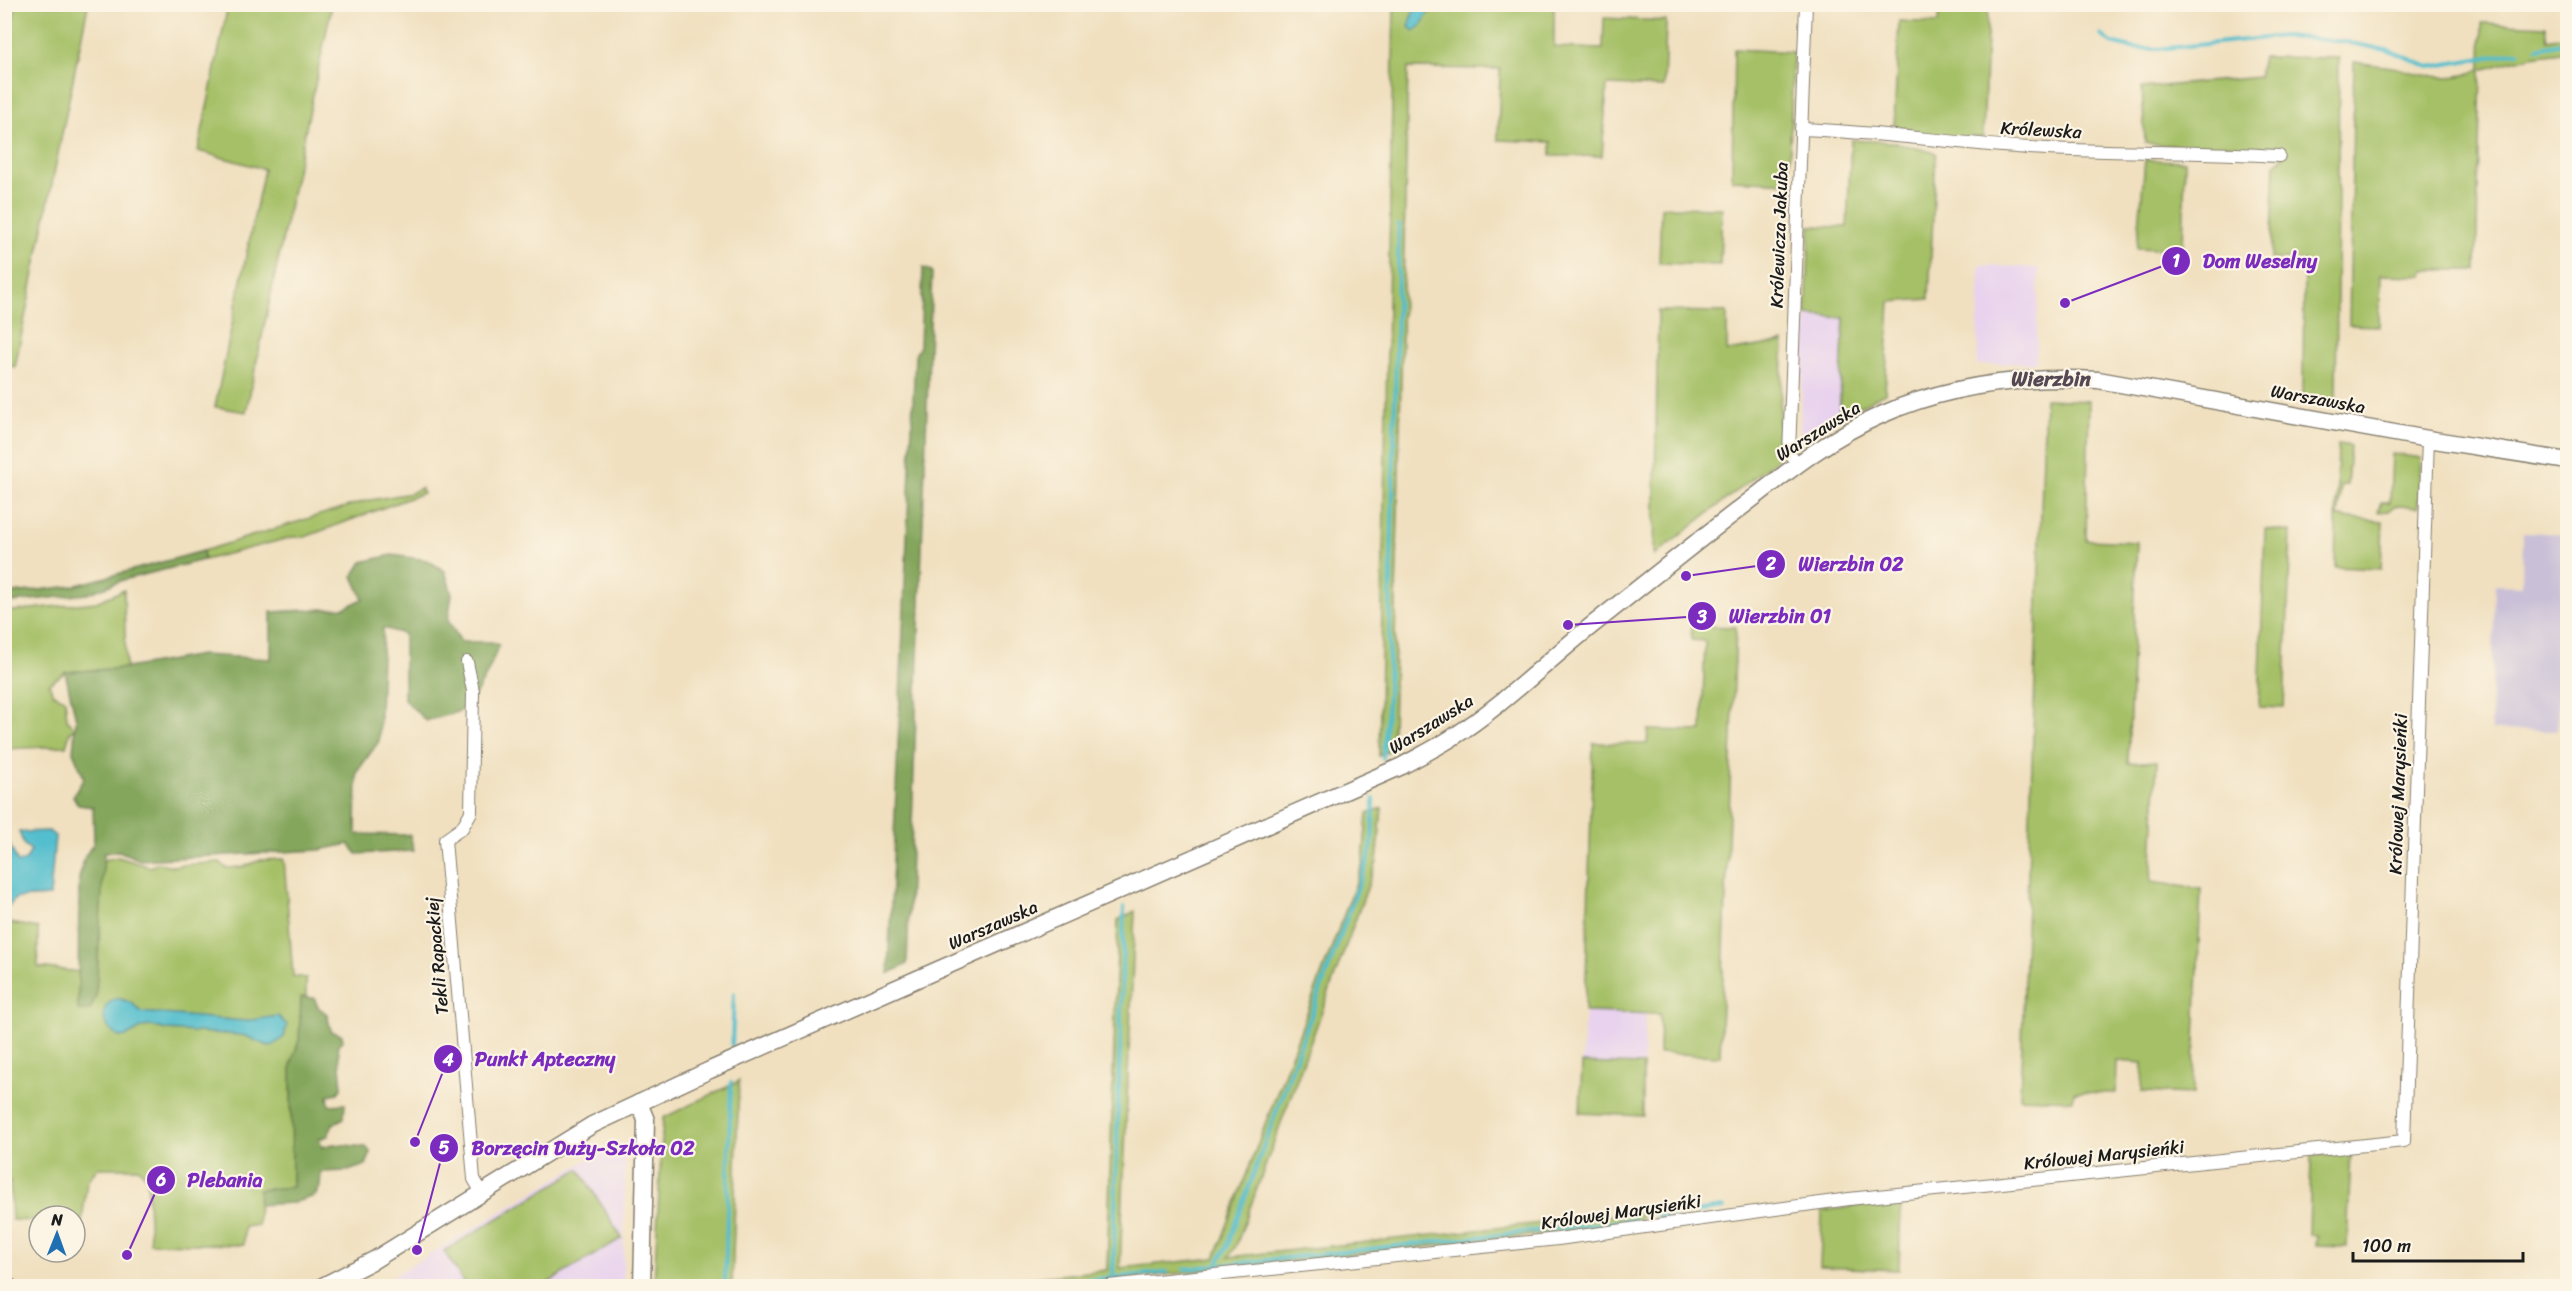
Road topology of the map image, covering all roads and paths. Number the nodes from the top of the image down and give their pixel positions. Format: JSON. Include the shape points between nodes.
{"nodes":[{"id":1,"x":1806,"y":4,"type":"edge"},
{"id":2,"x":1801,"y":129,"type":"junction"},
{"id":3,"x":2280,"y":156,"type":"dead end"},
{"id":4,"x":2428,"y":439,"type":"junction"},
{"id":5,"x":2568,"y":461,"type":"edge"},
{"id":6,"x":1798,"y":464,"type":"junction"},
{"id":7,"x":467,"y":662,"type":"dead end"},
{"id":8,"x":639,"y":1103,"type":"junction"},
{"id":9,"x":482,"y":1193,"type":"junction"},
{"id":10,"x":324,"y":1287,"type":"edge"},
{"id":11,"x":642,"y":1287,"type":"edge"},
{"id":12,"x":1109,"y":1287,"type":"edge"}],
"edges":[{"from":1,"to":2,"type":"street","name":"Królewicza Jakuba"},
{"from":2,"to":3,"type":"street","name":"Królewska","via":[[1899,134],[1934,142],[2021,147]]},
{"from":2,"to":6,"type":"street","name":"Królewicza Jakuba","via":[[1789,453]]},
{"from":4,"to":5,"type":"main road","name":"Warszawska"},
{"from":4,"to":6,"type":"main road","name":"Warszawska","via":[[2098,380],[2044,379],[1957,391],[1891,411],[1841,436]]},
{"from":4,"to":12,"type":"street","name":"Królowej Marysieńki","via":[[2404,1141],[1849,1199],[1558,1239]]},
{"from":6,"to":8,"type":"main road","name":"Warszawska","via":[[1498,704],[1451,738],[1402,766]]},
{"from":7,"to":9,"type":"street","name":"Tekli Rapackiej","via":[[472,692],[471,812],[462,828],[445,840],[474,1179]]},
{"from":8,"to":9,"type":"main road","name":"Warszawska","via":[[592,1125]]},
{"from":8,"to":11,"type":"main road","via":[[646,1120]]},
{"from":9,"to":10,"type":"main road","name":"Warszawska"}]}
